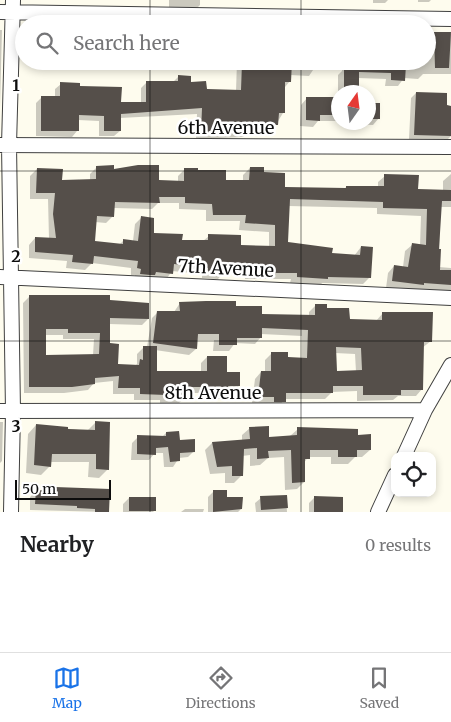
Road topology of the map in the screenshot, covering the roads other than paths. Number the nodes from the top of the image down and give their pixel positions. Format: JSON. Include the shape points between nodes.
{"nodes":[{"id":1,"x":8,"y":8,"type":"edge"},
{"id":2,"x":290,"y":15,"type":"edge"},
{"id":3,"x":436,"y":19,"type":"edge"},
{"id":4,"x":451,"y":19,"type":"edge"},
{"id":5,"x":4,"y":145,"type":"edge"},
{"id":6,"x":451,"y":147,"type":"edge"},
{"id":7,"x":5,"y":277,"type":"edge"},
{"id":8,"x":451,"y":298,"type":"edge"},
{"id":9,"x":450,"y":371,"type":"edge"},
{"id":10,"x":425,"y":410,"type":"junction"},
{"id":11,"x":7,"y":411,"type":"edge"},
{"id":12,"x":406,"y":452,"type":"edge"},
{"id":13,"x":391,"y":484,"type":"edge"},
{"id":14,"x":11,"y":512,"type":"edge"},
{"id":15,"x":378,"y":512,"type":"edge"}],
"edges":[{"from":1,"to":2,"type":"street"},
{"from":1,"to":5,"type":"street"},
{"from":3,"to":4,"type":"street"},
{"from":5,"to":6,"type":"street","name":"6th Avenue"},
{"from":5,"to":7,"type":"street"},
{"from":7,"to":8,"type":"street","name":"7th Avenue"},
{"from":7,"to":11,"type":"street"},
{"from":9,"to":10,"type":"street"},
{"from":10,"to":11,"type":"street","name":"8th Avenue"},
{"from":10,"to":12,"type":"street"},
{"from":11,"to":14,"type":"street"},
{"from":13,"to":15,"type":"street"}]}
